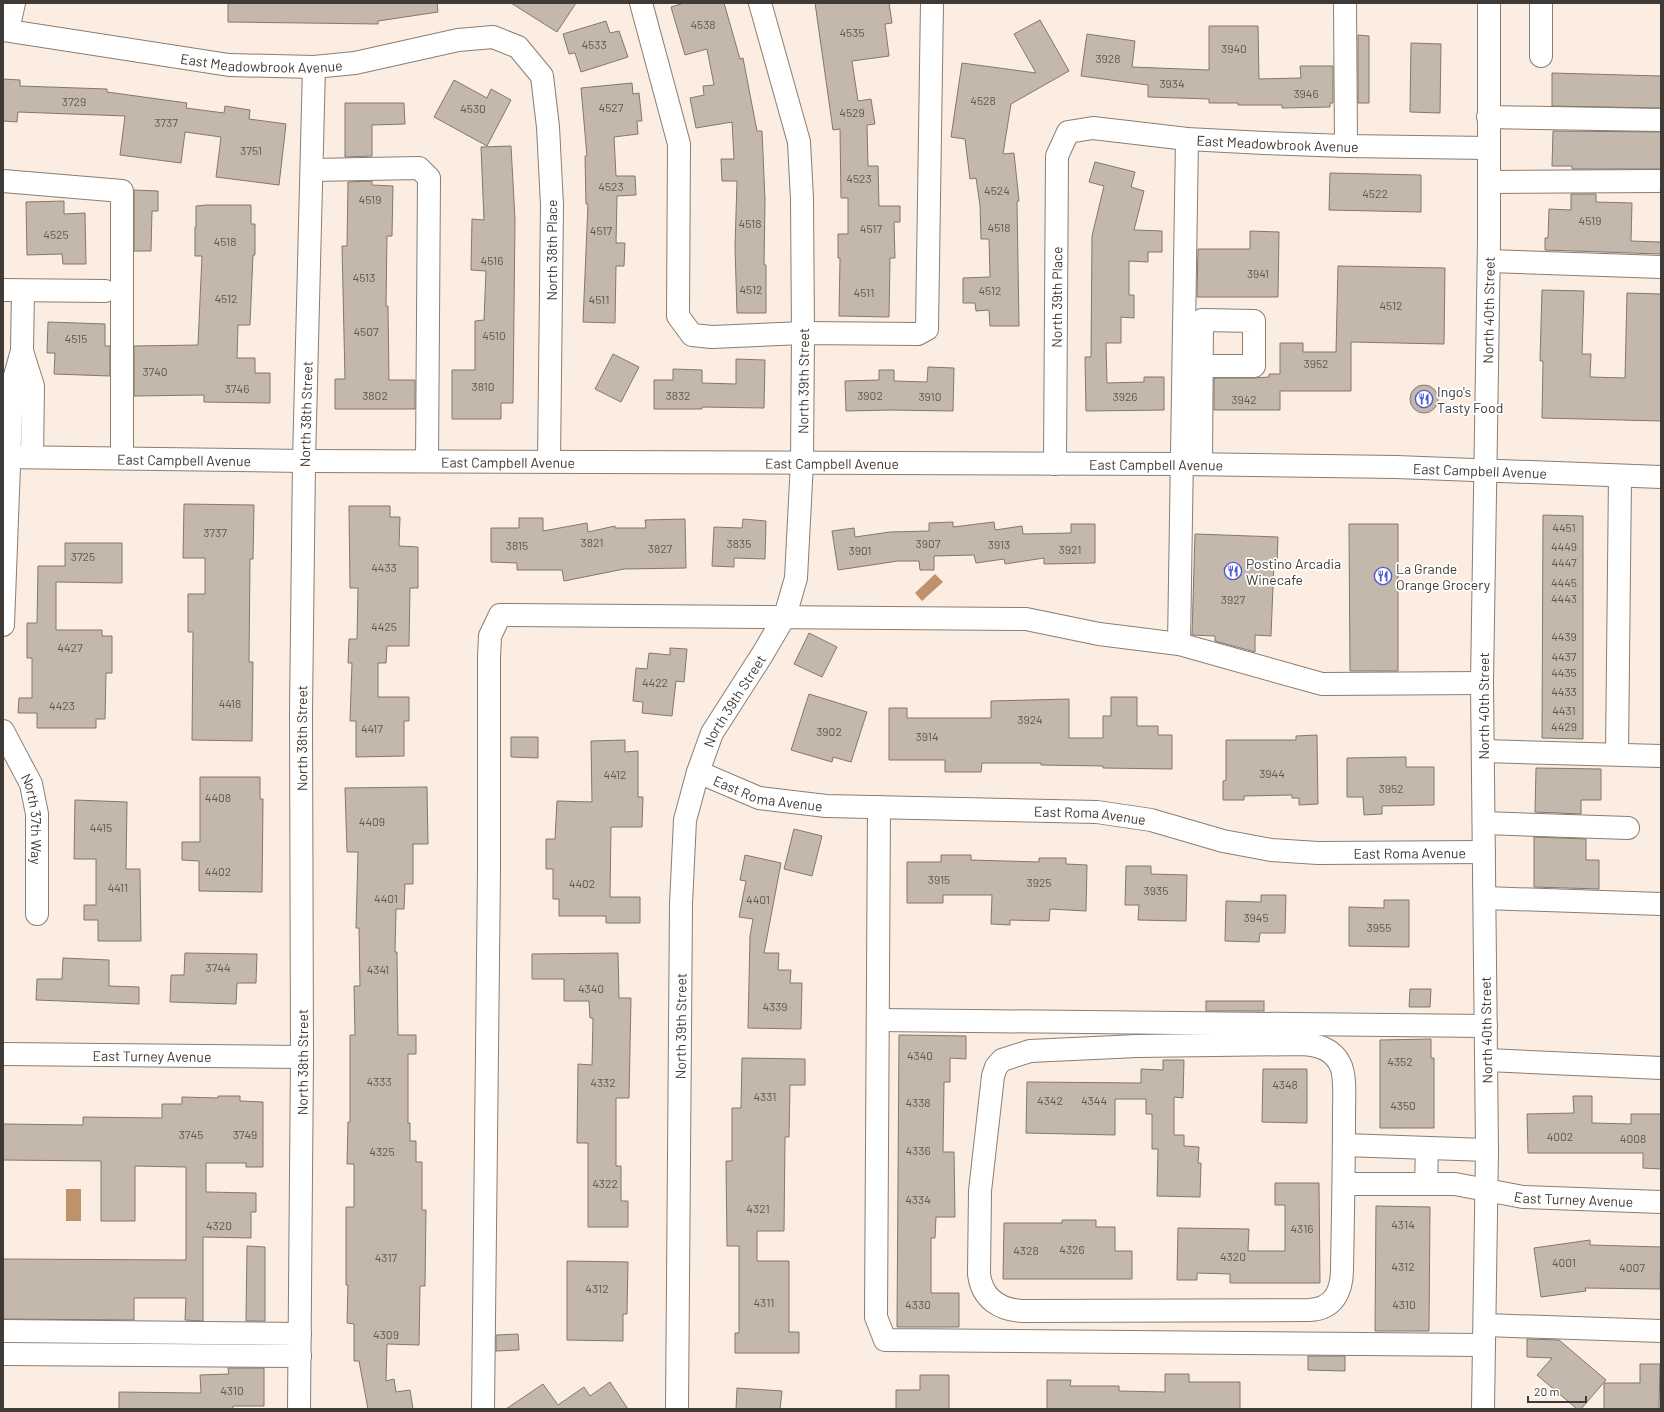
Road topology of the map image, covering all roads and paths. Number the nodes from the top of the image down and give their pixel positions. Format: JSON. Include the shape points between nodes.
{"nodes":[{"id":1,"x":14,"y":3,"type":"edge"},
{"id":2,"x":641,"y":3,"type":"edge"},
{"id":3,"x":760,"y":3,"type":"edge"},
{"id":4,"x":932,"y":3,"type":"edge"},
{"id":5,"x":1345,"y":3,"type":"edge"},
{"id":6,"x":1489,"y":3,"type":"edge"},
{"id":7,"x":1541,"y":3,"type":"edge"},
{"id":8,"x":6,"y":30,"type":"edge"},
{"id":9,"x":518,"y":47,"type":"joint"},
{"id":10,"x":1541,"y":56,"type":"dead end"},
{"id":11,"x":314,"y":67,"type":"junction"},
{"id":12,"x":1488,"y":117,"type":"junction"},
{"id":13,"x":1661,"y":120,"type":"edge"},
{"id":14,"x":1068,"y":132,"type":"joint"},
{"id":15,"x":1187,"y":139,"type":"junction"},
{"id":16,"x":1346,"y":146,"type":"junction"},
{"id":17,"x":1488,"y":148,"type":"junction"},
{"id":18,"x":312,"y":170,"type":"junction"},
{"id":19,"x":3,"y":181,"type":"edge"},
{"id":20,"x":1658,"y":181,"type":"dead end"},
{"id":21,"x":1489,"y":182,"type":"junction"},
{"id":22,"x":1489,"y":261,"type":"junction"},
{"id":23,"x":1661,"y":267,"type":"edge"},
{"id":24,"x":13,"y":290,"type":"edge"},
{"id":25,"x":105,"y":291,"type":"dead end"},
{"id":26,"x":804,"y":333,"type":"junction"},
{"id":27,"x":1202,"y":366,"type":"dead end"},
{"id":28,"x":23,"y":386,"type":"junction"},
{"id":29,"x":6,"y":457,"type":"edge"},
{"id":30,"x":32,"y":457,"type":"junction"},
{"id":31,"x":122,"y":458,"type":"junction"},
{"id":32,"x":304,"y":460,"type":"junction"},
{"id":33,"x":427,"y":461,"type":"junction"},
{"id":34,"x":548,"y":462,"type":"junction"},
{"id":35,"x":802,"y":462,"type":"junction"},
{"id":36,"x":1055,"y":464,"type":"junction"},
{"id":37,"x":1192,"y":464,"type":"junction"},
{"id":38,"x":1485,"y":470,"type":"junction"},
{"id":39,"x":1620,"y":476,"type":"junction"},
{"id":40,"x":1661,"y":477,"type":"edge"},
{"id":41,"x":785,"y":616,"type":"junction"},
{"id":42,"x":3,"y":625,"type":"edge"},
{"id":43,"x":1178,"y":644,"type":"junction"},
{"id":44,"x":1482,"y":683,"type":"junction"},
{"id":45,"x":3,"y":731,"type":"edge"},
{"id":46,"x":1483,"y":751,"type":"junction"},
{"id":47,"x":1617,"y":754,"type":"junction"},
{"id":48,"x":1661,"y":756,"type":"edge"},
{"id":49,"x":698,"y":772,"type":"junction"},
{"id":50,"x":879,"y":807,"type":"junction"},
{"id":51,"x":1484,"y":823,"type":"junction"},
{"id":52,"x":1628,"y":828,"type":"dead end"},
{"id":53,"x":1484,"y":852,"type":"junction"},
{"id":54,"x":1485,"y":898,"type":"junction"},
{"id":55,"x":1661,"y":904,"type":"edge"},
{"id":56,"x":37,"y":914,"type":"dead end"},
{"id":57,"x":878,"y":1020,"type":"junction"},
{"id":58,"x":1486,"y":1026,"type":"junction"},
{"id":59,"x":3,"y":1054,"type":"edge"},
{"id":60,"x":302,"y":1057,"type":"junction"},
{"id":61,"x":1487,"y":1060,"type":"junction"},
{"id":62,"x":1661,"y":1068,"type":"edge"},
{"id":63,"x":1344,"y":1145,"type":"junction"},
{"id":64,"x":1427,"y":1148,"type":"junction"},
{"id":65,"x":1487,"y":1150,"type":"junction"},
{"id":66,"x":1344,"y":1184,"type":"junction"},
{"id":67,"x":1426,"y":1184,"type":"junction"},
{"id":68,"x":1487,"y":1190,"type":"junction"},
{"id":69,"x":1661,"y":1202,"type":"edge"},
{"id":70,"x":3,"y":1331,"type":"edge"},
{"id":71,"x":1661,"y":1331,"type":"edge"},
{"id":72,"x":300,"y":1334,"type":"junction"},
{"id":73,"x":1484,"y":1335,"type":"junction"},
{"id":74,"x":3,"y":1354,"type":"edge"},
{"id":75,"x":300,"y":1356,"type":"junction"},
{"id":76,"x":299,"y":1409,"type":"edge"},
{"id":77,"x":483,"y":1409,"type":"edge"},
{"id":78,"x":677,"y":1409,"type":"edge"},
{"id":79,"x":1483,"y":1409,"type":"edge"}],
"edges":[{"from":1,"to":8,"type":"street"},
{"from":2,"to":26,"type":"street","via":[[679,144],[678,316],[692,335],[712,337]]},
{"from":3,"to":26,"type":"street","name":"North 39th Street","via":[[799,142]]},
{"from":4,"to":26,"type":"street","via":[[927,329],[918,334]]},
{"from":5,"to":16,"type":"street"},
{"from":6,"to":12,"type":"street","name":"North 40th Street"},
{"from":7,"to":10,"type":"street"},
{"from":8,"to":11,"type":"street","name":"East Meadowbrook Avenue","via":[[229,65]]},
{"from":9,"to":11,"type":"street","name":"East Meadowbrook Avenue","via":[[492,37],[458,40],[355,63]]},
{"from":9,"to":34,"type":"street","name":"North 38th Place","via":[[542,76],[548,127],[552,205]]},
{"from":11,"to":18,"type":"street","name":"North 38th Street"},
{"from":12,"to":13,"type":"street"},
{"from":12,"to":17,"type":"street","name":"North 40th Street"},
{"from":14,"to":15,"type":"street","name":"East Meadowbrook Avenue","via":[[1093,128]]},
{"from":14,"to":36,"type":"street","name":"North 39th Place","via":[[1057,156]]},
{"from":15,"to":16,"type":"street","name":"East Meadowbrook Avenue"},
{"from":15,"to":37,"type":"street"},
{"from":16,"to":17,"type":"street","name":"East Meadowbrook Avenue"},
{"from":17,"to":21,"type":"street","name":"North 40th Street"},
{"from":18,"to":32,"type":"street","name":"North 38th Street"},
{"from":18,"to":33,"type":"street","via":[[418,168],[429,178]]},
{"from":19,"to":31,"type":"street","via":[[122,191]]},
{"from":20,"to":21,"type":"street"},
{"from":21,"to":22,"type":"street","name":"North 40th Street"},
{"from":22,"to":23,"type":"street"},
{"from":22,"to":38,"type":"street","name":"North 40th Street"},
{"from":24,"to":25,"type":"street"},
{"from":24,"to":28,"type":"street","via":[[22,351]]},
{"from":26,"to":35,"type":"street","name":"North 39th Street"},
{"from":27,"to":37,"type":"street"},
{"from":28,"to":29,"type":"street"},
{"from":28,"to":30,"type":"street"},
{"from":29,"to":30,"type":"street","name":"East Campbell Avenue"},
{"from":29,"to":42,"type":"street"},
{"from":30,"to":31,"type":"street","name":"East Campbell Avenue"},
{"from":31,"to":32,"type":"street","name":"East Campbell Avenue"},
{"from":32,"to":33,"type":"street","name":"East Campbell Avenue"},
{"from":32,"to":60,"type":"street","name":"North 38th Street","via":[[301,712]]},
{"from":33,"to":34,"type":"street","name":"East Campbell Avenue"},
{"from":34,"to":35,"type":"street","name":"East Campbell Avenue"},
{"from":35,"to":36,"type":"street","name":"East Campbell Avenue"},
{"from":35,"to":41,"type":"street","name":"North 39th Street","via":[[796,578]]},
{"from":36,"to":37,"type":"street","name":"East Campbell Avenue"},
{"from":37,"to":38,"type":"street","name":"East Campbell Avenue"},
{"from":37,"to":43,"type":"street"},
{"from":38,"to":39,"type":"street","name":"East Campbell Avenue"},
{"from":38,"to":44,"type":"street","name":"North 40th Street"},
{"from":39,"to":40,"type":"street","name":"East Campbell Avenue"},
{"from":39,"to":47,"type":"street"},
{"from":41,"to":43,"type":"street","via":[[1026,619],[1099,634]]},
{"from":41,"to":49,"type":"street","name":"North 39th Street","via":[[712,733]]},
{"from":41,"to":77,"type":"street","via":[[500,615],[490,636]]},
{"from":43,"to":44,"type":"street","via":[[1322,684]]},
{"from":44,"to":46,"type":"street","name":"North 40th Street"},
{"from":45,"to":56,"type":"street","name":"North 37th Way","via":[[31,784],[37,814]]},
{"from":46,"to":47,"type":"street"},
{"from":46,"to":51,"type":"street","name":"North 40th Street"},
{"from":47,"to":48,"type":"street"},
{"from":49,"to":50,"type":"street","name":"East Roma Avenue","via":[[759,798],[826,806]]},
{"from":49,"to":78,"type":"street","name":"North 39th Street","via":[[685,820],[681,904]]},
{"from":50,"to":53,"type":"street","name":"East Roma Avenue","via":[[1098,812],[1151,820],[1223,841],[1271,850],[1318,853]]},
{"from":50,"to":57,"type":"street"},
{"from":51,"to":52,"type":"street"},
{"from":51,"to":53,"type":"street","name":"North 40th Street"},
{"from":53,"to":54,"type":"street","name":"North 40th Street"},
{"from":54,"to":55,"type":"street"},
{"from":54,"to":58,"type":"street","name":"North 40th Street"},
{"from":57,"to":58,"type":"street"},
{"from":57,"to":73,"type":"street","via":[[876,1317],[885,1340]]},
{"from":58,"to":61,"type":"street","name":"North 40th Street"},
{"from":59,"to":60,"type":"street","name":"East Turney Avenue"},
{"from":60,"to":72,"type":"street","name":"North 38th Street"},
{"from":61,"to":62,"type":"street"},
{"from":61,"to":65,"type":"street","name":"North 40th Street"},
{"from":63,"to":64,"type":"street"},
{"from":63,"to":66,"type":"street"},
{"from":63,"to":66,"type":"street","via":[[1341,1064],[1332,1053],[1317,1045],[1137,1046],[1030,1051],[1007,1057],[996,1067],[993,1076],[980,1191],[980,1284],[992,1301],[1010,1310],[1318,1310],[1333,1302],[1342,1282]]},
{"from":64,"to":65,"type":"street"},
{"from":64,"to":67,"type":"street"},
{"from":65,"to":68,"type":"street","name":"North 40th Street"},
{"from":66,"to":67,"type":"street","name":"East Turney Avenue"},
{"from":67,"to":68,"type":"street","name":"East Turney Avenue","via":[[1455,1184]]},
{"from":68,"to":69,"type":"street","name":"East Turney Avenue","via":[[1523,1197]]},
{"from":68,"to":73,"type":"street","name":"North 40th Street"},
{"from":70,"to":72,"type":"street"},
{"from":71,"to":73,"type":"street"},
{"from":72,"to":75,"type":"street","name":"North 38th Street"},
{"from":73,"to":79,"type":"street","name":"North 40th Street"},
{"from":74,"to":75,"type":"street"},
{"from":75,"to":76,"type":"street","name":"North 38th Street"}]}
